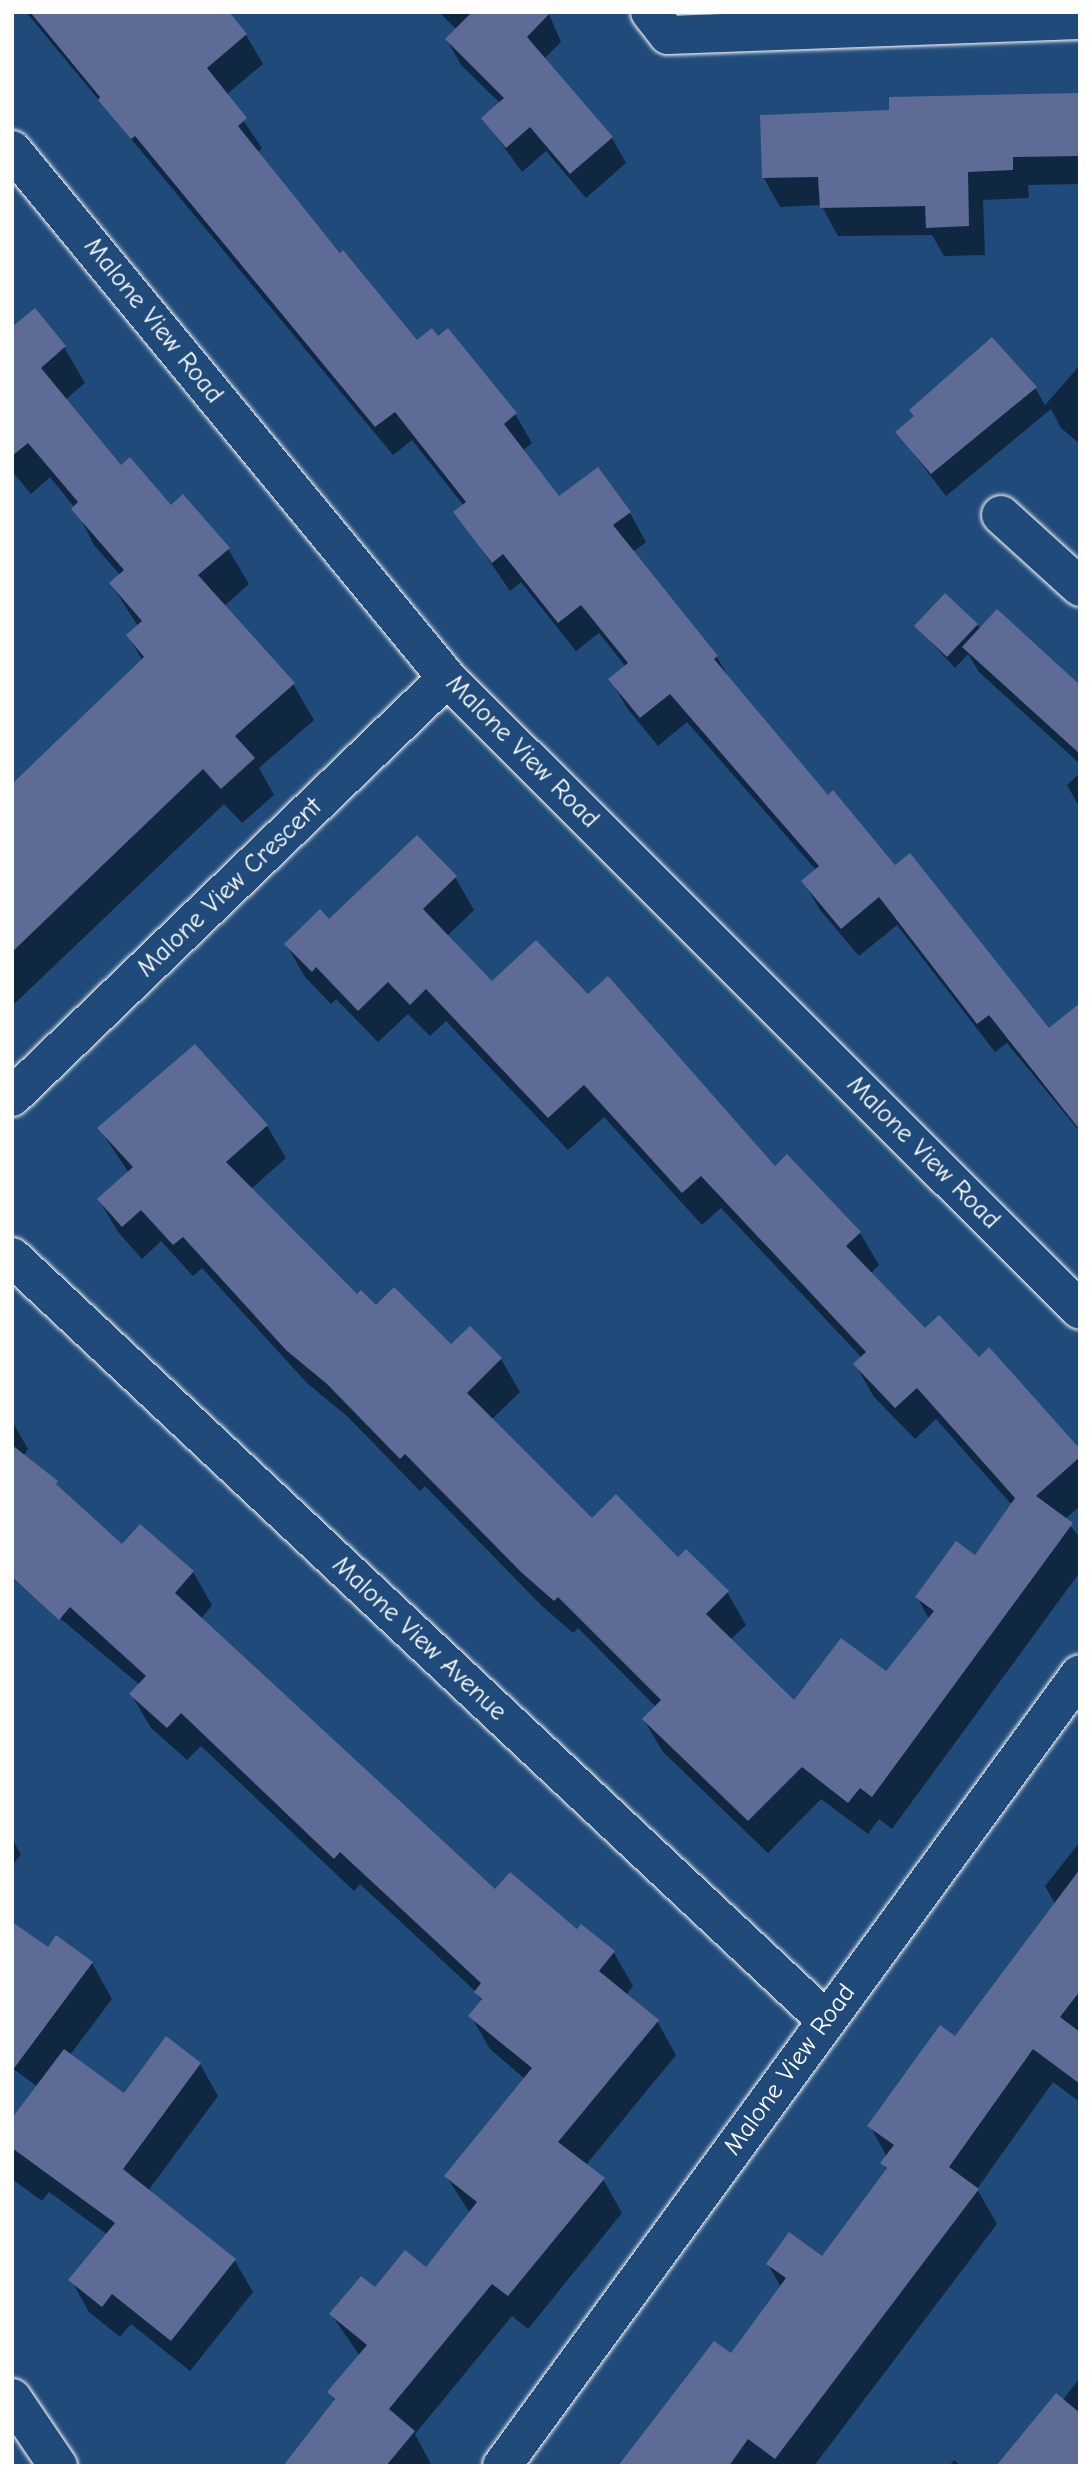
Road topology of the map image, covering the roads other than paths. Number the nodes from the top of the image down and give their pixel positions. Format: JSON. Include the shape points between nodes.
{"nodes":[{"id":1,"x":650,"y":12,"type":"edge"},
{"id":2,"x":1080,"y":20,"type":"edge"},
{"id":3,"x":12,"y":150,"type":"edge"},
{"id":4,"x":1001,"y":515,"type":"dead end"},
{"id":5,"x":1080,"y":587,"type":"edge"},
{"id":6,"x":447,"y":678,"type":"junction"},
{"id":7,"x":12,"y":1097,"type":"edge"},
{"id":8,"x":12,"y":1257,"type":"edge"},
{"id":9,"x":1080,"y":1310,"type":"edge"},
{"id":10,"x":1080,"y":1674,"type":"edge"},
{"id":11,"x":826,"y":2020,"type":"junction"},
{"id":12,"x":12,"y":2398,"type":"edge"},
{"id":13,"x":58,"y":2466,"type":"edge"},
{"id":14,"x":502,"y":2466,"type":"edge"}],
"edges":[{"from":1,"to":2,"type":"street","via":[[668,35]]},
{"from":3,"to":6,"type":"street","name":"Malone View Road"},
{"from":4,"to":5,"type":"street"},
{"from":6,"to":7,"type":"street","name":"Malone View Crescent"},
{"from":6,"to":9,"type":"street","name":"Malone View Road"},
{"from":8,"to":11,"type":"street","name":"Malone View Avenue"},
{"from":10,"to":11,"type":"street","name":"Malone View Road"},
{"from":11,"to":14,"type":"street","name":"Malone View Road"},
{"from":12,"to":13,"type":"street"}]}
